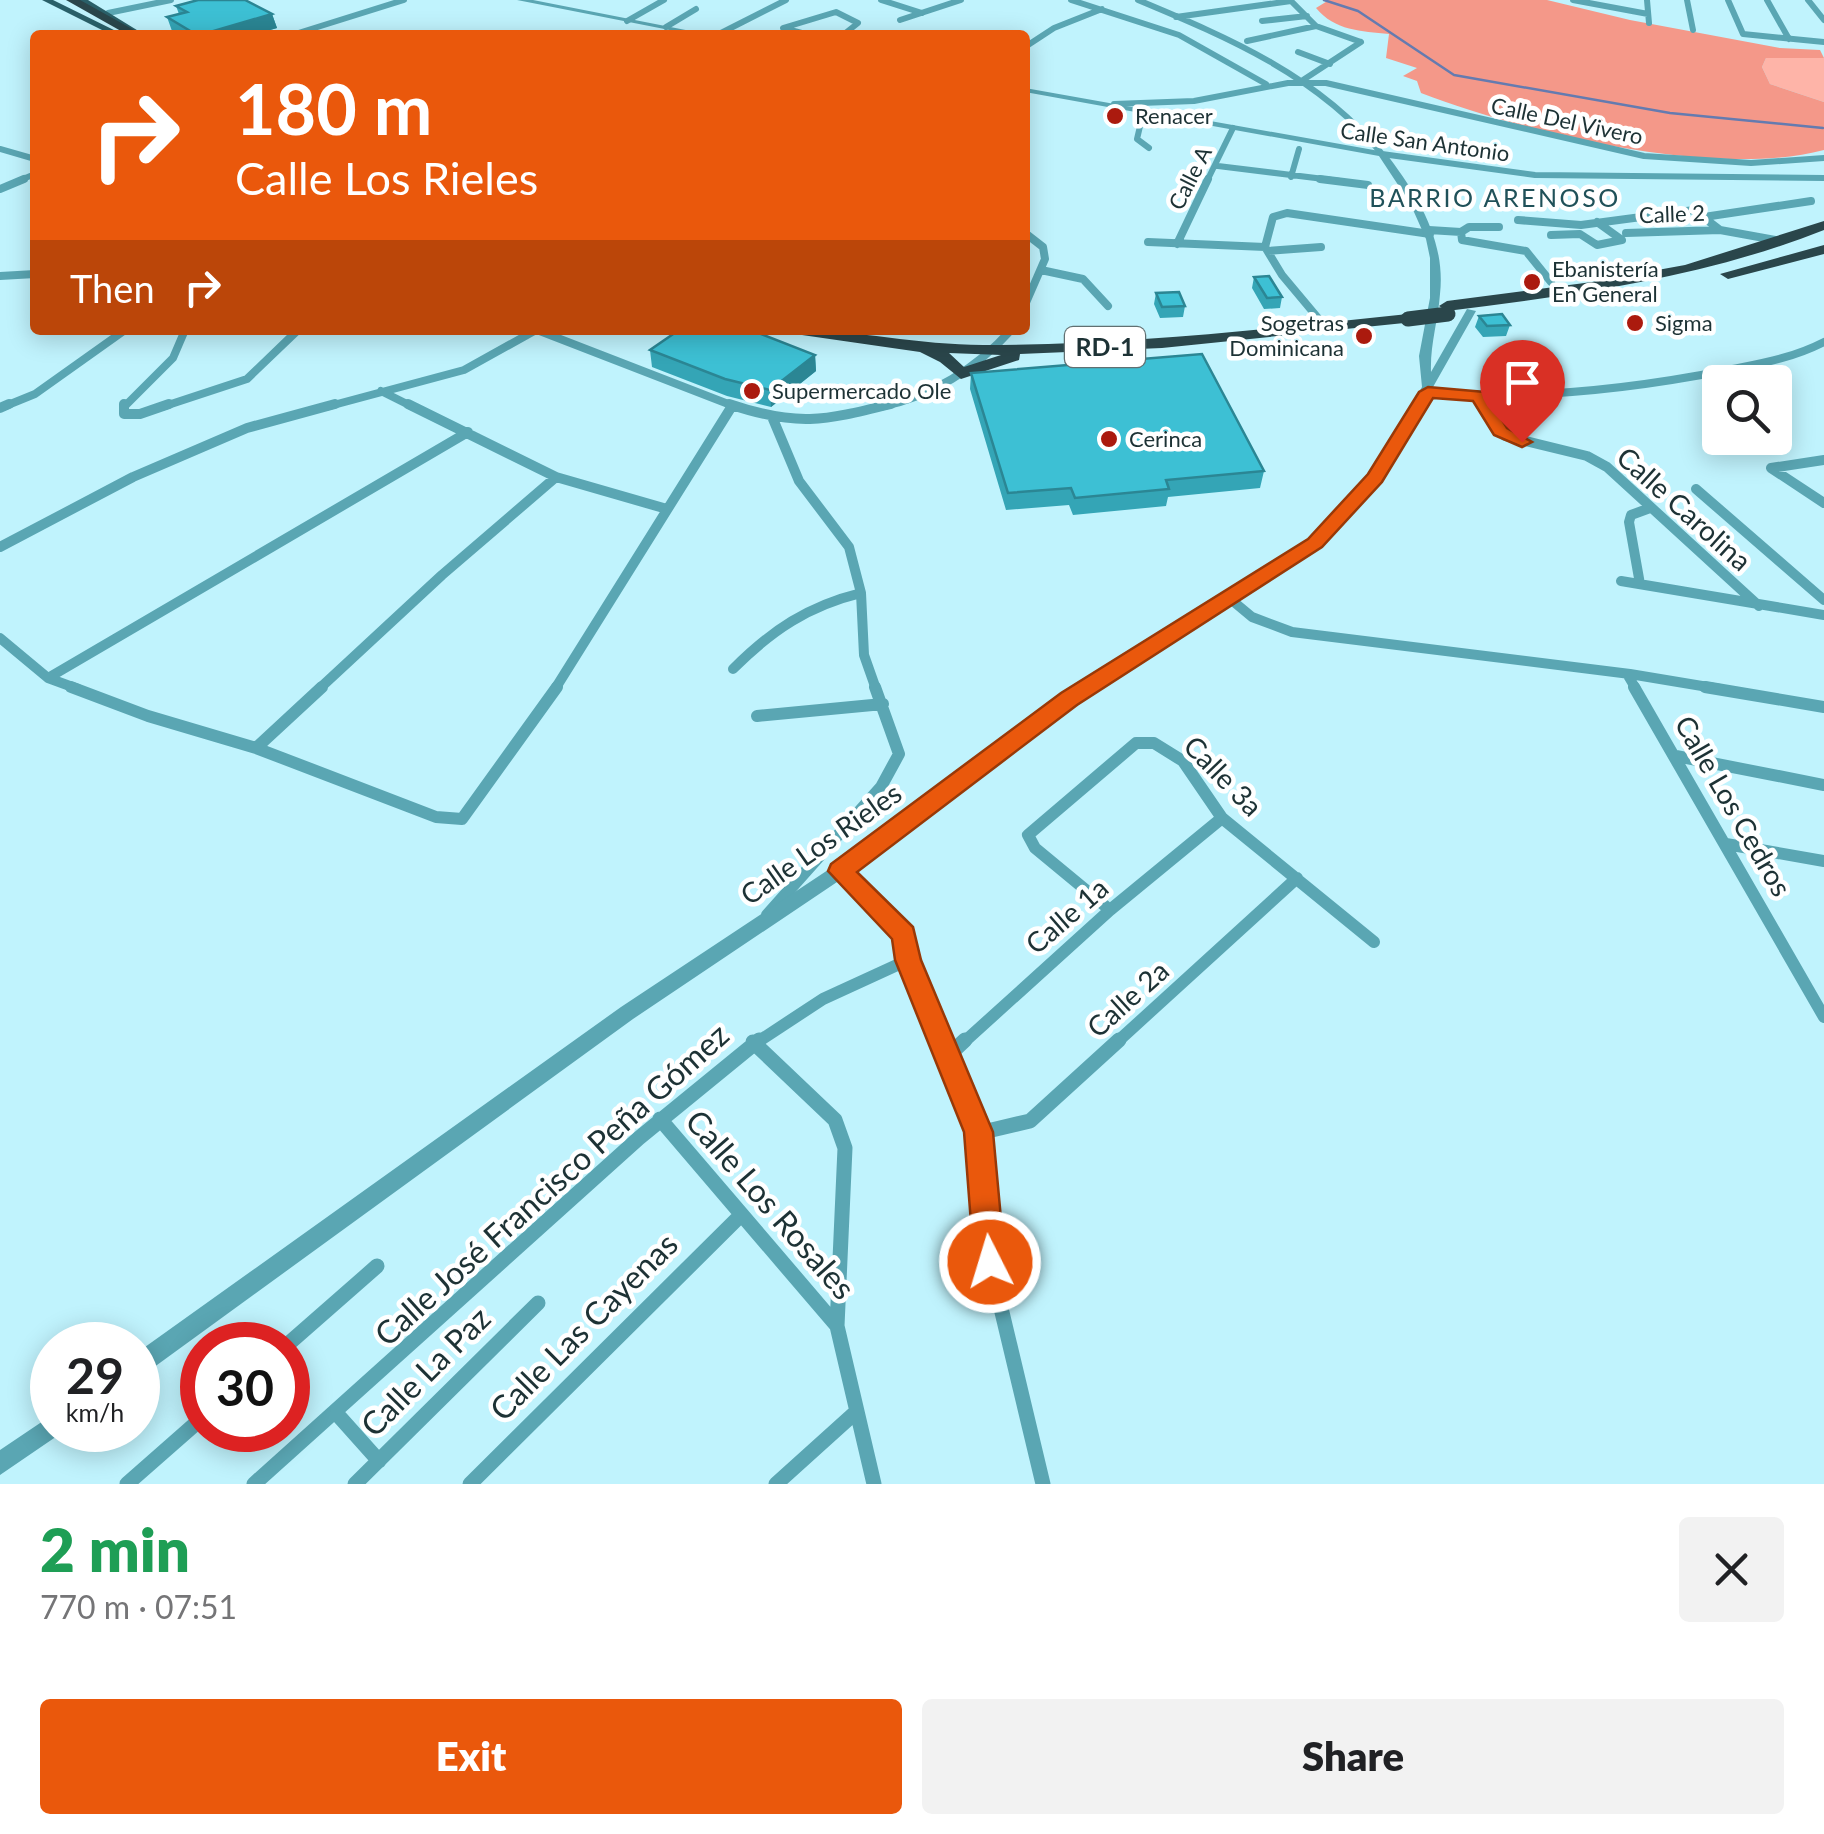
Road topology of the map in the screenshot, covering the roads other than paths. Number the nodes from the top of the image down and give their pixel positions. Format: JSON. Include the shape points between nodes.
{"nodes":[{"id":1,"x":46,"y":0,"type":"edge"},
{"id":2,"x":59,"y":0,"type":"edge"},
{"id":3,"x":72,"y":0,"type":"edge"},
{"id":4,"x":82,"y":0,"type":"edge"},
{"id":5,"x":171,"y":0,"type":"edge"},
{"id":6,"x":404,"y":0,"type":"edge"},
{"id":7,"x":521,"y":0,"type":"edge"},
{"id":8,"x":664,"y":0,"type":"edge"},
{"id":9,"x":786,"y":0,"type":"edge"},
{"id":10,"x":881,"y":0,"type":"edge"},
{"id":11,"x":961,"y":0,"type":"edge"},
{"id":12,"x":1071,"y":0,"type":"edge"},
{"id":13,"x":1138,"y":0,"type":"edge"},
{"id":14,"x":1259,"y":0,"type":"edge"},
{"id":15,"x":1573,"y":0,"type":"edge"},
{"id":16,"x":1647,"y":0,"type":"edge"},
{"id":17,"x":1687,"y":0,"type":"edge"},
{"id":18,"x":1728,"y":0,"type":"edge"},
{"id":19,"x":1767,"y":0,"type":"edge"},
{"id":20,"x":1808,"y":0,"type":"edge"},
{"id":21,"x":1292,"y":1,"type":"edge"},
{"id":22,"x":1196,"y":4,"type":"dead end"},
{"id":23,"x":1268,"y":5,"type":"junction"},
{"id":24,"x":696,"y":9,"type":"dead end"},
{"id":25,"x":1102,"y":9,"type":"junction"},
{"id":26,"x":1208,"y":10,"type":"junction"},
{"id":27,"x":108,"y":14,"type":"junction"},
{"id":28,"x":926,"y":14,"type":"junction"},
{"id":29,"x":1307,"y":16,"type":"junction"},
{"id":30,"x":1176,"y":17,"type":"junction"},
{"id":31,"x":1823,"y":18,"type":"edge"},
{"id":32,"x":900,"y":20,"type":"dead end"},
{"id":33,"x":627,"y":21,"type":"junction"},
{"id":34,"x":1262,"y":22,"type":"dead end"},
{"id":35,"x":1316,"y":26,"type":"junction"},
{"id":36,"x":666,"y":28,"type":"junction"},
{"id":37,"x":110,"y":30,"type":"edge"},
{"id":38,"x":112,"y":30,"type":"edge"},
{"id":39,"x":129,"y":30,"type":"edge"},
{"id":40,"x":131,"y":30,"type":"edge"},
{"id":41,"x":308,"y":30,"type":"edge"},
{"id":42,"x":678,"y":30,"type":"edge"},
{"id":43,"x":727,"y":30,"type":"edge"},
{"id":44,"x":790,"y":30,"type":"edge"},
{"id":45,"x":849,"y":30,"type":"edge"},
{"id":46,"x":1693,"y":30,"type":"dead end"},
{"id":47,"x":1789,"y":39,"type":"junction"},
{"id":48,"x":1246,"y":41,"type":"dead end"},
{"id":49,"x":1824,"y":42,"type":"edge"},
{"id":50,"x":1030,"y":44,"type":"edge"},
{"id":51,"x":1298,"y":52,"type":"dead end"},
{"id":52,"x":1330,"y":64,"type":"junction"},
{"id":53,"x":1305,"y":81,"type":"junction"},
{"id":54,"x":1270,"y":86,"type":"junction"},
{"id":55,"x":1030,"y":93,"type":"edge"},
{"id":56,"x":1114,"y":104,"type":"junction"},
{"id":57,"x":1154,"y":113,"type":"junction"},
{"id":58,"x":1233,"y":128,"type":"junction"},
{"id":59,"x":1149,"y":148,"type":"dead end"},
{"id":60,"x":0,"y":149,"type":"edge"},
{"id":61,"x":1299,"y":149,"type":"dead end"},
{"id":62,"x":1382,"y":154,"type":"junction"},
{"id":63,"x":30,"y":158,"type":"edge"},
{"id":64,"x":1824,"y":158,"type":"edge"},
{"id":65,"x":1218,"y":166,"type":"junction"},
{"id":66,"x":30,"y":176,"type":"edge"},
{"id":67,"x":1291,"y":178,"type":"junction"},
{"id":68,"x":1824,"y":178,"type":"edge"},
{"id":69,"x":1368,"y":185,"type":"dead end"},
{"id":70,"x":0,"y":188,"type":"edge"},
{"id":71,"x":1811,"y":202,"type":"dead end"},
{"id":72,"x":1652,"y":214,"type":"junction"},
{"id":73,"x":1704,"y":216,"type":"junction"},
{"id":74,"x":1518,"y":220,"type":"dead end"},
{"id":75,"x":1597,"y":222,"type":"junction"},
{"id":76,"x":1824,"y":225,"type":"edge"},
{"id":77,"x":1499,"y":226,"type":"dead end"},
{"id":78,"x":1676,"y":230,"type":"junction"},
{"id":79,"x":1720,"y":230,"type":"junction"},
{"id":80,"x":1429,"y":232,"type":"junction"},
{"id":81,"x":1461,"y":232,"type":"junction"},
{"id":82,"x":1626,"y":233,"type":"dead end"},
{"id":83,"x":1551,"y":235,"type":"dead end"},
{"id":84,"x":1030,"y":237,"type":"edge"},
{"id":85,"x":1148,"y":242,"type":"dead end"},
{"id":86,"x":1786,"y":242,"type":"junction"},
{"id":87,"x":1177,"y":244,"type":"junction"},
{"id":88,"x":1321,"y":247,"type":"dead end"},
{"id":89,"x":1824,"y":248,"type":"edge"},
{"id":90,"x":1266,"y":249,"type":"junction"},
{"id":91,"x":1041,"y":270,"type":"junction"},
{"id":92,"x":30,"y":274,"type":"edge"},
{"id":93,"x":0,"y":276,"type":"edge"},
{"id":94,"x":1551,"y":282,"type":"dead end"},
{"id":95,"x":1030,"y":294,"type":"edge"},
{"id":96,"x":1108,"y":306,"type":"dead end"},
{"id":97,"x":1444,"y":306,"type":"junction"},
{"id":98,"x":1471,"y":311,"type":"junction"},
{"id":99,"x":1409,"y":314,"type":"junction"},
{"id":100,"x":1318,"y":318,"type":"junction"},
{"id":101,"x":118,"y":335,"type":"edge"},
{"id":102,"x":183,"y":335,"type":"edge"},
{"id":103,"x":293,"y":335,"type":"edge"},
{"id":104,"x":527,"y":335,"type":"edge"},
{"id":105,"x":549,"y":335,"type":"edge"},
{"id":106,"x":870,"y":335,"type":"edge"},
{"id":107,"x":910,"y":338,"type":"edge"},
{"id":108,"x":1003,"y":339,"type":"edge"},
{"id":109,"x":1824,"y":342,"type":"edge"},
{"id":110,"x":1052,"y":349,"type":"junction"},
{"id":111,"x":961,"y":374,"type":"junction"},
{"id":112,"x":381,"y":391,"type":"junction"},
{"id":113,"x":1428,"y":392,"type":"junction"},
{"id":114,"x":1478,"y":396,"type":"junction"},
{"id":115,"x":732,"y":406,"type":"junction"},
{"id":116,"x":0,"y":408,"type":"edge"},
{"id":117,"x":772,"y":419,"type":"junction"},
{"id":118,"x":468,"y":432,"type":"junction"},
{"id":119,"x":1824,"y":460,"type":"edge"},
{"id":120,"x":556,"y":476,"type":"junction"},
{"id":121,"x":1696,"y":489,"type":"dead end"},
{"id":122,"x":1824,"y":503,"type":"edge"},
{"id":123,"x":1650,"y":508,"type":"junction"},
{"id":124,"x":668,"y":510,"type":"junction"},
{"id":125,"x":0,"y":547,"type":"edge"},
{"id":126,"x":1621,"y":581,"type":"dead end"},
{"id":127,"x":1640,"y":584,"type":"junction"},
{"id":128,"x":861,"y":593,"type":"junction"},
{"id":129,"x":1228,"y":597,"type":"junction"},
{"id":130,"x":1824,"y":600,"type":"edge"},
{"id":131,"x":1758,"y":606,"type":"junction"},
{"id":132,"x":1824,"y":616,"type":"edge"},
{"id":133,"x":0,"y":638,"type":"edge"},
{"id":134,"x":733,"y":669,"type":"dead end"},
{"id":135,"x":1627,"y":674,"type":"junction"},
{"id":136,"x":48,"y":678,"type":"junction"},
{"id":137,"x":882,"y":704,"type":"junction"},
{"id":138,"x":1824,"y":707,"type":"edge"},
{"id":139,"x":756,"y":716,"type":"dead end"},
{"id":140,"x":256,"y":748,"type":"junction"},
{"id":141,"x":1676,"y":756,"type":"junction"},
{"id":142,"x":1824,"y":784,"type":"edge"},
{"id":143,"x":1222,"y":818,"type":"junction"},
{"id":144,"x":1726,"y":844,"type":"junction"},
{"id":145,"x":1824,"y":861,"type":"edge"},
{"id":146,"x":840,"y":871,"type":"junction"},
{"id":147,"x":1297,"y":878,"type":"junction"},
{"id":148,"x":1110,"y":910,"type":"junction"},
{"id":149,"x":757,"y":926,"type":"junction"},
{"id":150,"x":1374,"y":942,"type":"dead end"},
{"id":151,"x":908,"y":960,"type":"junction"},
{"id":152,"x":1824,"y":1017,"type":"edge"},
{"id":153,"x":753,"y":1042,"type":"junction"},
{"id":154,"x":948,"y":1056,"type":"junction"},
{"id":155,"x":660,"y":1119,"type":"junction"},
{"id":156,"x":979,"y":1132,"type":"junction"},
{"id":157,"x":741,"y":1215,"type":"junction"},
{"id":158,"x":377,"y":1266,"type":"dead end"},
{"id":159,"x":538,"y":1303,"type":"dead end"},
{"id":160,"x":310,"y":1324,"type":"edge"},
{"id":161,"x":838,"y":1326,"type":"junction"},
{"id":162,"x":160,"y":1349,"type":"edge"},
{"id":163,"x":857,"y":1411,"type":"junction"},
{"id":164,"x":337,"y":1414,"type":"junction"},
{"id":165,"x":180,"y":1437,"type":"edge"},
{"id":166,"x":30,"y":1442,"type":"edge"},
{"id":167,"x":378,"y":1461,"type":"junction"},
{"id":168,"x":0,"y":1464,"type":"edge"},
{"id":169,"x":126,"y":1484,"type":"edge"},
{"id":170,"x":254,"y":1484,"type":"edge"},
{"id":171,"x":355,"y":1484,"type":"edge"},
{"id":172,"x":470,"y":1484,"type":"edge"},
{"id":173,"x":776,"y":1484,"type":"edge"},
{"id":174,"x":874,"y":1484,"type":"edge"},
{"id":175,"x":1043,"y":1484,"type":"edge"}],
"edges":[{"from":1,"to":37,"type":"main road"},
{"from":2,"to":38,"type":"highway"},
{"from":3,"to":39,"type":"highway"},
{"from":4,"to":27,"type":"main road"},
{"from":5,"to":27,"type":"street"},
{"from":6,"to":41,"type":"street"},
{"from":7,"to":33,"type":"street"},
{"from":8,"to":33,"type":"street"},
{"from":9,"to":43,"type":"street"},
{"from":10,"to":28,"type":"street"},
{"from":11,"to":28,"type":"street"},
{"from":12,"to":25,"type":"street"},
{"from":13,"to":30,"type":"street"},
{"from":14,"to":23,"type":"street"},
{"from":15,"to":16,"type":"street","via":[[1648,18]]},
{"from":17,"to":46,"type":"street"},
{"from":18,"to":47,"type":"street","via":[[1743,34]]},
{"from":19,"to":47,"type":"street"},
{"from":20,"to":31,"type":"street"},
{"from":21,"to":23,"type":"street"},
{"from":21,"to":29,"type":"street"},
{"from":22,"to":26,"type":"street"},
{"from":23,"to":26,"type":"street"},
{"from":24,"to":36,"type":"street"},
{"from":25,"to":50,"type":"street"},
{"from":25,"to":54,"type":"street","via":[[1178,35]]},
{"from":26,"to":30,"type":"street"},
{"from":27,"to":40,"type":"main road"},
{"from":28,"to":32,"type":"street"},
{"from":29,"to":34,"type":"street"},
{"from":29,"to":35,"type":"street"},
{"from":30,"to":53,"type":"street"},
{"from":33,"to":36,"type":"street"},
{"from":35,"to":48,"type":"street"},
{"from":35,"to":52,"type":"street","via":[[1361,42]]},
{"from":36,"to":42,"type":"street"},
{"from":44,"to":45,"type":"street","via":[[783,28],[836,12],[858,23]]},
{"from":47,"to":49,"type":"street"},
{"from":51,"to":52,"type":"street"},
{"from":52,"to":53,"type":"street"},
{"from":53,"to":54,"type":"street"},
{"from":53,"to":62,"type":"street"},
{"from":53,"to":64,"type":"street","name":"Calle Del Vivero","via":[[1644,156],[1751,164]]},
{"from":54,"to":56,"type":"street","via":[[1194,101]]},
{"from":55,"to":56,"type":"street","name":"Calle San Antonio"},
{"from":56,"to":57,"type":"street","name":"Calle San Antonio"},
{"from":57,"to":58,"type":"street","name":"Calle San Antonio"},
{"from":57,"to":59,"type":"street","via":[[1141,122],[1137,139]]},
{"from":58,"to":62,"type":"street","name":"Calle San Antonio"},
{"from":58,"to":65,"type":"street","name":"Calle A"},
{"from":60,"to":63,"type":"street"},
{"from":61,"to":67,"type":"street"},
{"from":62,"to":68,"type":"street","name":"Calle San Antonio","via":[[1535,175]]},
{"from":62,"to":80,"type":"street"},
{"from":65,"to":67,"type":"street"},
{"from":65,"to":87,"type":"street","name":"Calle A"},
{"from":66,"to":70,"type":"street"},
{"from":67,"to":69,"type":"street"},
{"from":71,"to":73,"type":"street"},
{"from":72,"to":73,"type":"street","via":[[1694,210]]},
{"from":72,"to":75,"type":"street"},
{"from":72,"to":78,"type":"street"},
{"from":73,"to":79,"type":"street"},
{"from":74,"to":75,"type":"street"},
{"from":75,"to":83,"type":"street","via":[[1622,240],[1598,245],[1580,234]]},
{"from":76,"to":86,"type":"highway","number":"RD-1"},
{"from":77,"to":81,"type":"street"},
{"from":78,"to":79,"type":"street","name":"Calle 2"},
{"from":78,"to":82,"type":"street","name":"Calle 2"},
{"from":79,"to":86,"type":"street","name":"Calle 2"},
{"from":80,"to":81,"type":"street"},
{"from":80,"to":90,"type":"street","via":[[1278,213]]},
{"from":80,"to":97,"type":"street"},
{"from":81,"to":94,"type":"street","via":[[1465,243],[1526,251]]},
{"from":84,"to":91,"type":"street","via":[[1043,247]]},
{"from":85,"to":87,"type":"street"},
{"from":86,"to":97,"type":"highway","number":"RD-1","via":[[1659,278]]},
{"from":87,"to":90,"type":"street"},
{"from":88,"to":90,"type":"street"},
{"from":89,"to":98,"type":"highway","number":"RD-1","via":[[1629,294]]},
{"from":90,"to":100,"type":"street"},
{"from":91,"to":95,"type":"street"},
{"from":91,"to":96,"type":"street","via":[[1083,279]]},
{"from":92,"to":93,"type":"street"},
{"from":97,"to":98,"type":"highway","number":"RD-1"},
{"from":97,"to":99,"type":"highway","number":"RD-1","bridge":true},
{"from":97,"to":113,"type":"street","via":[[1426,339]]},
{"from":98,"to":113,"type":"street","name":"Calle Los Rieles"},
{"from":99,"to":100,"type":"highway","number":"RD-1"},
{"from":99,"to":110,"type":"highway","number":"RD-1","via":[[1145,345]]},
{"from":100,"to":108,"type":"highway","number":"RD-1","via":[[1114,338]]},
{"from":101,"to":116,"type":"street","via":[[34,394]]},
{"from":102,"to":103,"type":"street","via":[[173,358],[124,404],[124,414],[247,380]]},
{"from":104,"to":112,"type":"street","via":[[464,370]]},
{"from":105,"to":115,"type":"street"},
{"from":106,"to":107,"type":"highway","number":"RD-1"},
{"from":107,"to":108,"type":"highway","number":"RD-1"},
{"from":107,"to":111,"type":"highway"},
{"from":108,"to":110,"type":"highway","number":"RD-1"},
{"from":108,"to":111,"type":"street"},
{"from":109,"to":114,"type":"street","via":[[1798,356],[1673,382]]},
{"from":110,"to":111,"type":"highway"},
{"from":111,"to":117,"type":"street","via":[[890,405],[811,421]]},
{"from":112,"to":118,"type":"street"},
{"from":112,"to":125,"type":"street","via":[[248,428],[132,477]]},
{"from":113,"to":114,"type":"street"},
{"from":113,"to":129,"type":"street","name":"Calle Los Rieles","via":[[1376,478],[1315,543]]},
{"from":114,"to":123,"type":"street","name":"Calle Carolina","via":[[1505,436],[1598,460]]},
{"from":115,"to":117,"type":"street"},
{"from":115,"to":124,"type":"street"},
{"from":117,"to":128,"type":"street","via":[[800,481],[849,546]]},
{"from":118,"to":120,"type":"street"},
{"from":118,"to":136,"type":"street"},
{"from":119,"to":122,"type":"street","via":[[1771,468]]},
{"from":120,"to":124,"type":"street"},
{"from":120,"to":140,"type":"street"},
{"from":121,"to":130,"type":"street"},
{"from":123,"to":127,"type":"street","via":[[1629,522]]},
{"from":123,"to":131,"type":"street","name":"Calle Carolina"},
{"from":124,"to":140,"type":"street","via":[[564,678],[462,819],[436,817]]},
{"from":126,"to":127,"type":"street"},
{"from":127,"to":131,"type":"street"},
{"from":128,"to":134,"type":"street","via":[[794,614]]},
{"from":128,"to":137,"type":"street","via":[[864,655]]},
{"from":129,"to":135,"type":"street","via":[[1252,617],[1292,632]]},
{"from":129,"to":146,"type":"street","name":"Calle Los Rieles","via":[[1069,699]]},
{"from":131,"to":132,"type":"street"},
{"from":133,"to":136,"type":"street"},
{"from":135,"to":138,"type":"street"},
{"from":135,"to":141,"type":"street","name":"Calle Los Cedros"},
{"from":136,"to":140,"type":"street"},
{"from":137,"to":139,"type":"street"},
{"from":137,"to":149,"type":"street","via":[[899,754],[881,787]]},
{"from":141,"to":142,"type":"street"},
{"from":141,"to":144,"type":"street","name":"Calle Los Cedros"},
{"from":143,"to":147,"type":"street","name":"Calle 3a"},
{"from":143,"to":148,"type":"street","name":"Calle 1a"},
{"from":143,"to":148,"type":"street","name":"Calle 3a","via":[[1183,761],[1154,744],[1136,743],[1028,835],[1028,842]]},
{"from":144,"to":145,"type":"street"},
{"from":144,"to":152,"type":"street","name":"Calle Los Cedros"},
{"from":146,"to":149,"type":"street","name":"Calle Los Rieles"},
{"from":146,"to":151,"type":"street","via":[[904,935]]},
{"from":147,"to":150,"type":"street","name":"Calle 3a"},
{"from":147,"to":156,"type":"street","name":"Calle 2a","via":[[1030,1121]]},
{"from":148,"to":154,"type":"street","name":"Calle 1a"},
{"from":149,"to":162,"type":"street","name":"Calle Los Rieles"},
{"from":151,"to":153,"type":"street","name":"Calle José Francisco Peña Gómez","via":[[856,979]]},
{"from":151,"to":154,"type":"street"},
{"from":153,"to":155,"type":"street","name":"Calle José Francisco Peña Gómez"},
{"from":153,"to":161,"type":"street","via":[[835,1120],[846,1148]]},
{"from":154,"to":156,"type":"street"},
{"from":155,"to":157,"type":"street","name":"Calle Los Rosales"},
{"from":155,"to":164,"type":"street","name":"Calle José Francisco Peña Gómez"},
{"from":156,"to":175,"type":"street","via":[[990,1262]]},
{"from":157,"to":161,"type":"street","name":"Calle Los Rosales"},
{"from":157,"to":172,"type":"street","name":"Calle Las Cayenas"},
{"from":158,"to":160,"type":"street"},
{"from":159,"to":167,"type":"street","name":"Calle La Paz"},
{"from":161,"to":163,"type":"street"},
{"from":163,"to":173,"type":"street"},
{"from":163,"to":174,"type":"street"},
{"from":164,"to":167,"type":"street"},
{"from":164,"to":170,"type":"street","name":"Calle José Francisco Peña Gómez"},
{"from":165,"to":169,"type":"street"},
{"from":166,"to":168,"type":"street"},
{"from":167,"to":171,"type":"street","name":"Calle La Paz"}]}
